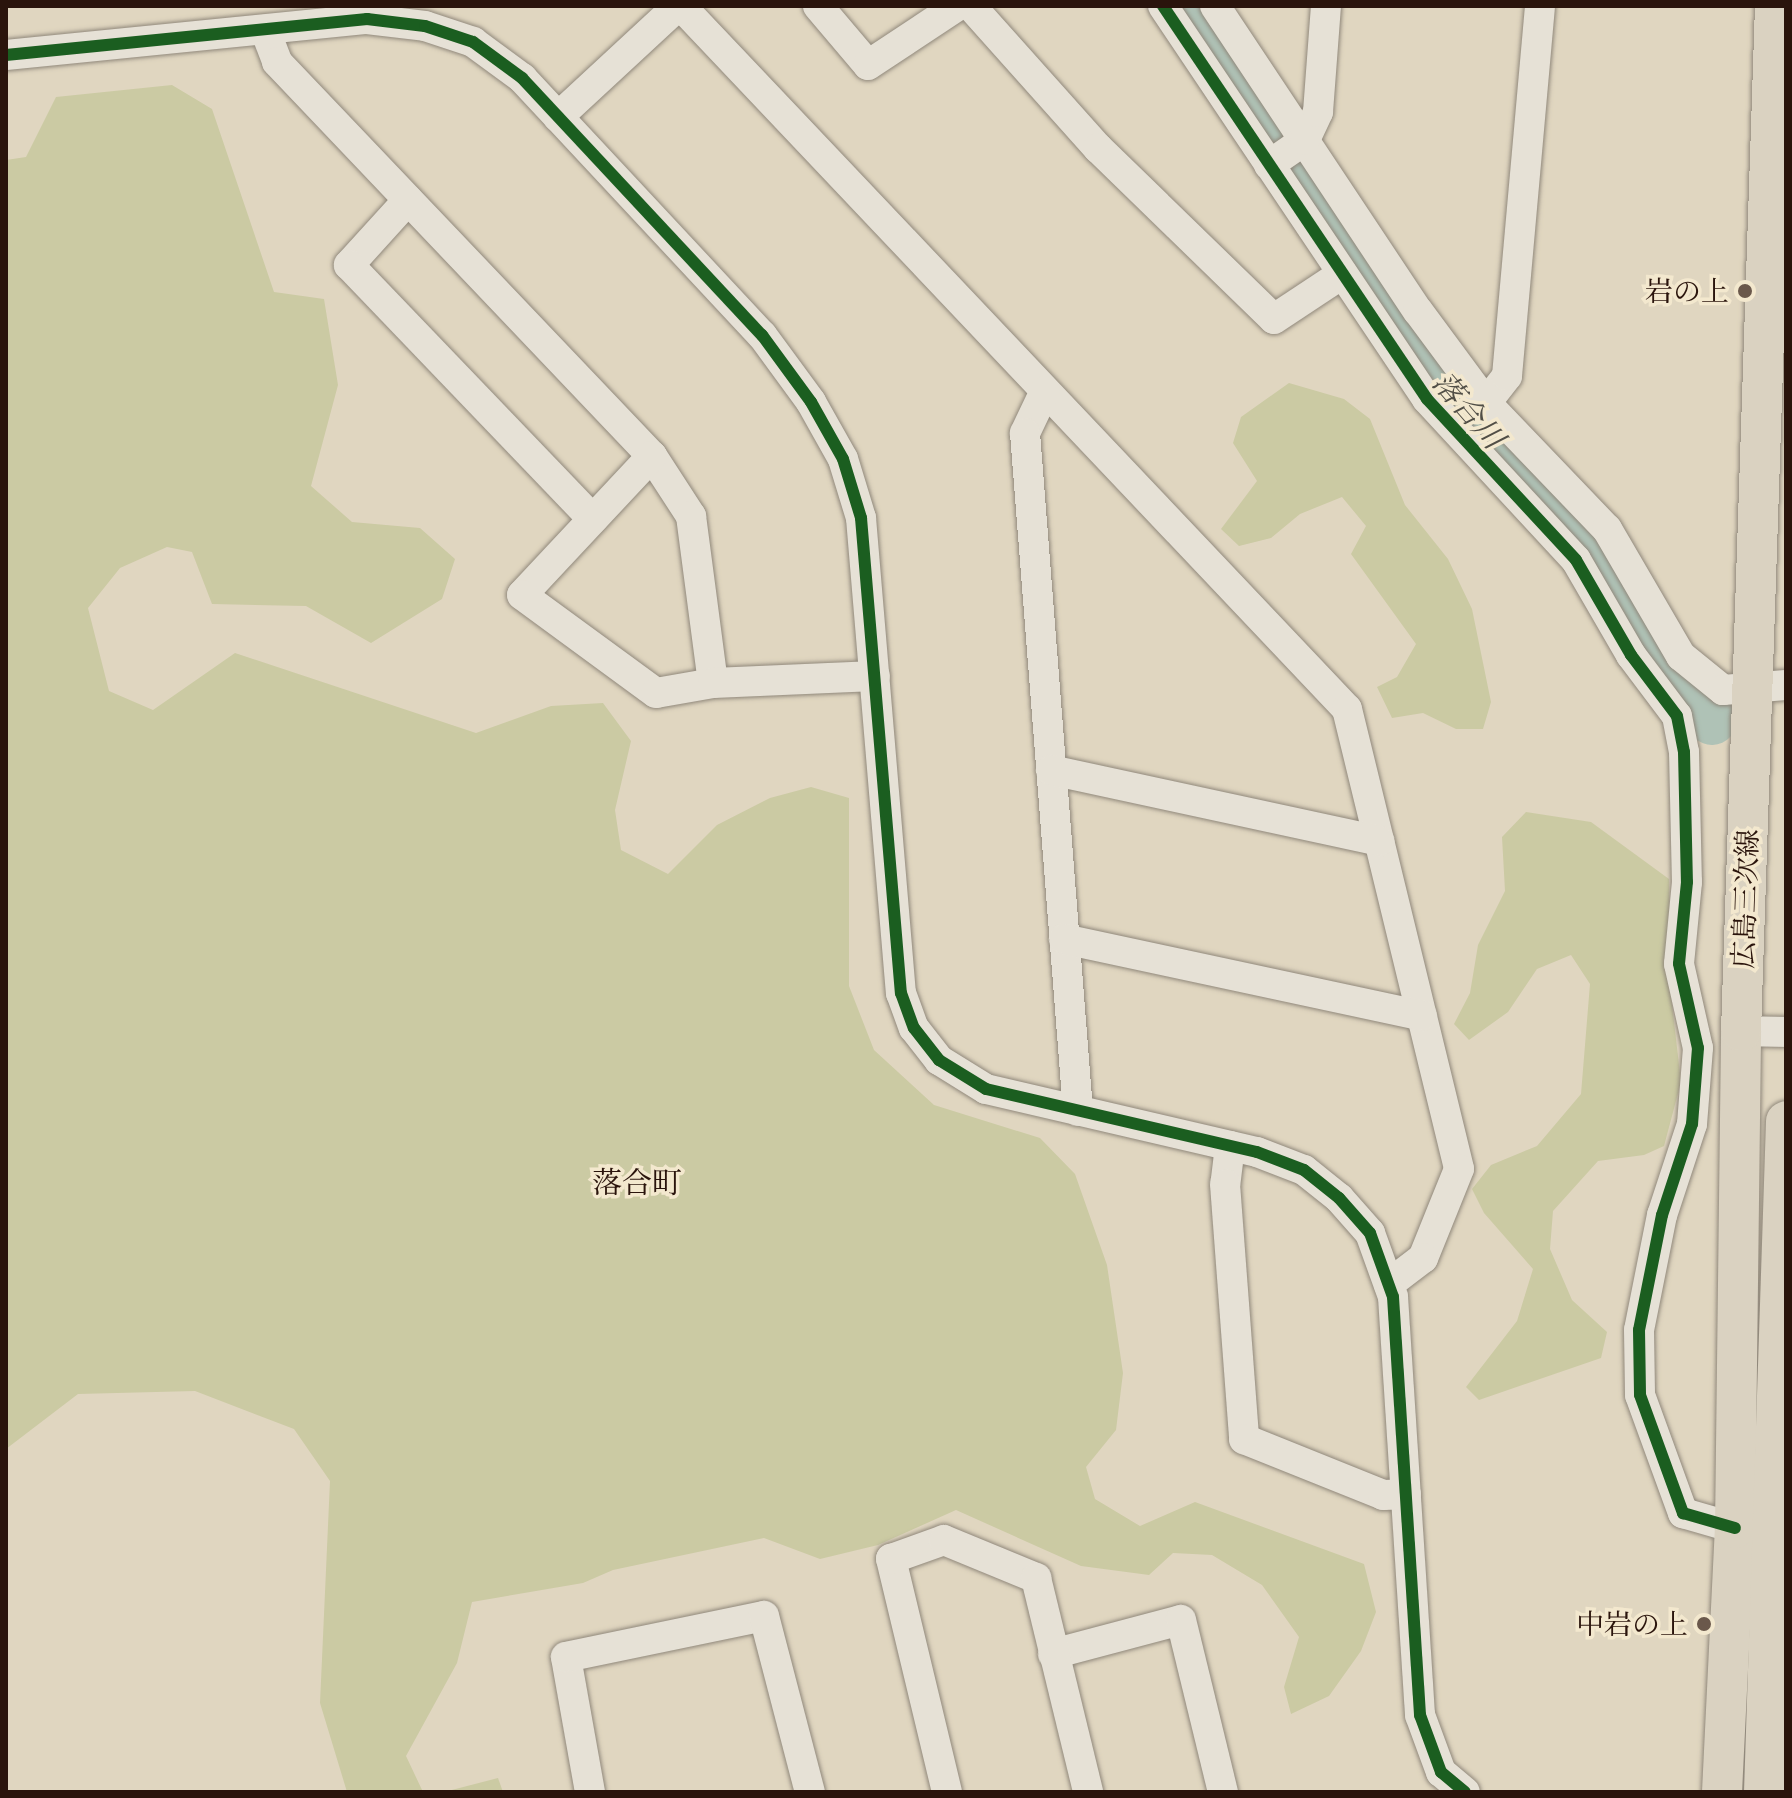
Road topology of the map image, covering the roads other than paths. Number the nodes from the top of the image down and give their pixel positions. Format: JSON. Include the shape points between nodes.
{"nodes":[{"id":1,"x":680,"y":6,"type":"edge"},
{"id":2,"x":818,"y":6,"type":"edge"},
{"id":3,"x":957,"y":6,"type":"edge"},
{"id":4,"x":971,"y":6,"type":"edge"},
{"id":5,"x":1163,"y":6,"type":"edge"},
{"id":6,"x":1215,"y":6,"type":"edge"},
{"id":7,"x":1326,"y":6,"type":"edge"},
{"id":8,"x":1540,"y":6,"type":"edge"},
{"id":9,"x":1775,"y":6,"type":"edge"},
{"id":10,"x":265,"y":30,"type":"junction"},
{"id":11,"x":6,"y":55,"type":"edge"},
{"id":12,"x":558,"y":117,"type":"junction"},
{"id":13,"x":1286,"y":154,"type":"junction"},
{"id":14,"x":408,"y":200,"type":"junction"},
{"id":15,"x":1342,"y":274,"type":"junction"},
{"id":16,"x":1045,"y":391,"type":"junction"},
{"id":17,"x":1486,"y":403,"type":"junction"},
{"id":18,"x":652,"y":456,"type":"junction"},
{"id":19,"x":593,"y":519,"type":"junction"},
{"id":20,"x":875,"y":676,"type":"junction"},
{"id":21,"x":713,"y":683,"type":"junction"},
{"id":22,"x":1769,"y":686,"type":"edge"},
{"id":23,"x":1051,"y":770,"type":"junction"},
{"id":24,"x":1379,"y":841,"type":"junction"},
{"id":25,"x":1064,"y":939,"type":"junction"},
{"id":26,"x":1422,"y":1016,"type":"junction"},
{"id":27,"x":1741,"y":1031,"type":"junction"},
{"id":28,"x":1786,"y":1032,"type":"edge"},
{"id":29,"x":1078,"y":1111,"type":"junction"},
{"id":30,"x":1786,"y":1121,"type":"edge"},
{"id":31,"x":1230,"y":1146,"type":"junction"},
{"id":32,"x":1389,"y":1284,"type":"junction"},
{"id":33,"x":1779,"y":1474,"type":"edge"},
{"id":34,"x":1406,"y":1494,"type":"junction"},
{"id":35,"x":1735,"y":1528,"type":"junction"},
{"id":36,"x":1053,"y":1654,"type":"junction"},
{"id":37,"x":590,"y":1792,"type":"edge"},
{"id":38,"x":810,"y":1792,"type":"edge"},
{"id":39,"x":947,"y":1792,"type":"edge"},
{"id":40,"x":1088,"y":1792,"type":"edge"},
{"id":41,"x":1223,"y":1792,"type":"edge"},
{"id":42,"x":1465,"y":1792,"type":"edge"},
{"id":43,"x":1722,"y":1792,"type":"edge"},
{"id":44,"x":1764,"y":1792,"type":"edge"}],
"edges":[{"from":1,"to":12,"type":"street"},
{"from":1,"to":16,"type":"street"},
{"from":2,"to":3,"type":"street","via":[[868,65]]},
{"from":4,"to":15,"type":"street","via":[[1098,148],[1274,319]]},
{"from":5,"to":13,"type":"street"},
{"from":6,"to":13,"type":"street"},
{"from":7,"to":13,"type":"street","via":[[1318,112]]},
{"from":8,"to":17,"type":"street","via":[[1507,376]]},
{"from":9,"to":22,"type":"main road","name":"広島三次線"},
{"from":10,"to":11,"type":"street"},
{"from":10,"to":12,"type":"street","via":[[367,19],[425,26],[473,42],[522,78]]},
{"from":10,"to":14,"type":"street","via":[[277,62]]},
{"from":12,"to":20,"type":"street","via":[[762,335],[811,402],[843,459],[861,518]]},
{"from":13,"to":15,"type":"street"},
{"from":13,"to":17,"type":"street","via":[[1418,311]]},
{"from":14,"to":18,"type":"street"},
{"from":14,"to":19,"type":"street","via":[[349,265]]},
{"from":15,"to":35,"type":"street","via":[[1427,399],[1576,560],[1631,655],[1677,716],[1684,752],[1687,882],[1679,964],[1698,1048],[1692,1124],[1662,1215],[1639,1330],[1640,1395],[1683,1513]]},
{"from":16,"to":23,"type":"street","via":[[1025,433]]},
{"from":16,"to":24,"type":"street","via":[[1347,709]]},
{"from":17,"to":22,"type":"street","via":[[1607,529],[1681,656],[1723,690]]},
{"from":18,"to":19,"type":"street"},
{"from":18,"to":21,"type":"street","via":[[691,516]]},
{"from":19,"to":21,"type":"street","via":[[522,595],[656,693]]},
{"from":20,"to":21,"type":"street"},
{"from":20,"to":29,"type":"street","via":[[901,993],[914,1028],[939,1060],[986,1089]]},
{"from":22,"to":27,"type":"main road","name":"広島三次線"},
{"from":23,"to":24,"type":"street"},
{"from":23,"to":25,"type":"street"},
{"from":24,"to":26,"type":"street"},
{"from":25,"to":26,"type":"street"},
{"from":25,"to":29,"type":"street"},
{"from":26,"to":32,"type":"street","via":[[1459,1169],[1423,1258]]},
{"from":27,"to":28,"type":"street"},
{"from":27,"to":35,"type":"main road","name":"広島三次線"},
{"from":29,"to":31,"type":"street"},
{"from":30,"to":33,"type":"main road"},
{"from":31,"to":32,"type":"street","via":[[1304,1170],[1339,1198],[1370,1233]]},
{"from":31,"to":34,"type":"street","via":[[1225,1184],[1244,1439],[1383,1495]]},
{"from":32,"to":34,"type":"street"},
{"from":33,"to":44,"type":"main road"},
{"from":34,"to":42,"type":"street","via":[[1420,1715],[1441,1772]]},
{"from":35,"to":43,"type":"main road","name":"広島三次線"},
{"from":36,"to":39,"type":"street","via":[[1036,1578],[944,1540],[891,1559]]},
{"from":36,"to":40,"type":"street"},
{"from":36,"to":41,"type":"street","via":[[1181,1620]]},
{"from":37,"to":38,"type":"street","via":[[566,1657],[764,1616]]}]}
